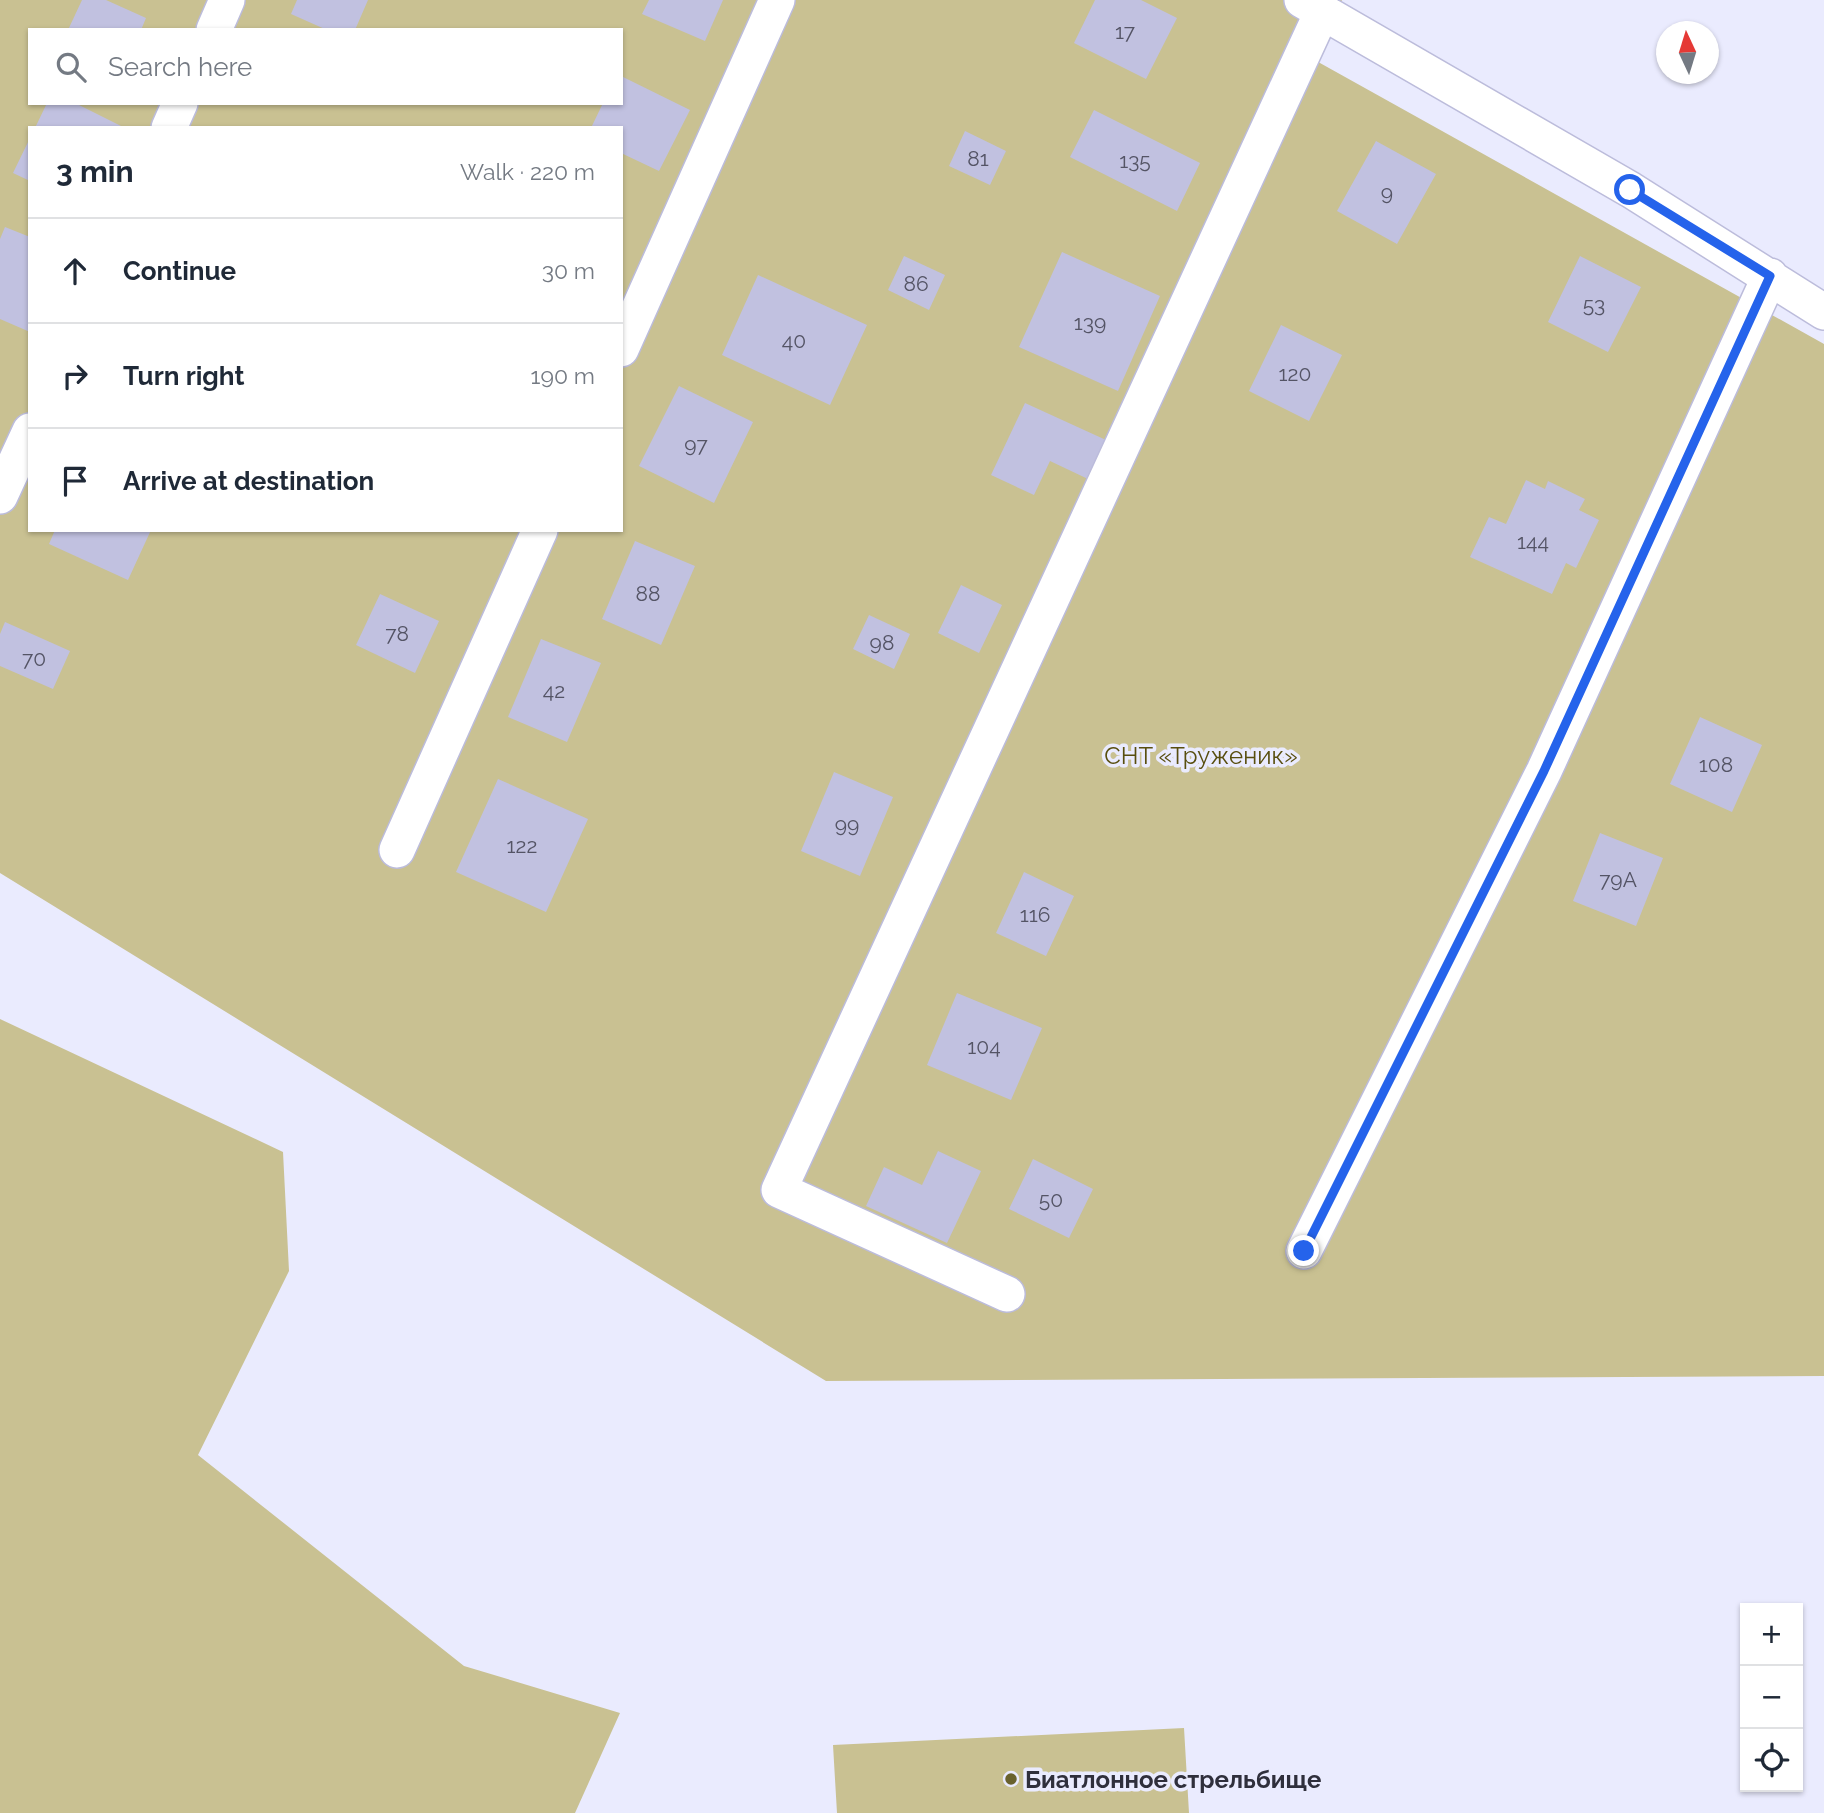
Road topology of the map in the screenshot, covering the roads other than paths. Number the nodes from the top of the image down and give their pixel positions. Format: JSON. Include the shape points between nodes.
{"nodes":[{"id":1,"x":228,"y":0,"type":"edge"},
{"id":2,"x":777,"y":0,"type":"edge"},
{"id":3,"x":1313,"y":5,"type":"edge"},
{"id":4,"x":215,"y":28,"type":"edge"},
{"id":5,"x":179,"y":105,"type":"edge"},
{"id":6,"x":170,"y":126,"type":"edge"},
{"id":7,"x":1770,"y":276,"type":"junction"},
{"id":8,"x":1824,"y":312,"type":"edge"},
{"id":9,"x":623,"y":345,"type":"edge"},
{"id":10,"x":28,"y":435,"type":"edge"},
{"id":11,"x":0,"y":496,"type":"edge"},
{"id":12,"x":539,"y":532,"type":"edge"},
{"id":13,"x":397,"y":850,"type":"dead end"},
{"id":14,"x":1304,"y":1251,"type":"dead end"},
{"id":15,"x":1007,"y":1294,"type":"dead end"}],
"edges":[{"from":1,"to":4,"type":"street"},
{"from":2,"to":9,"type":"street"},
{"from":3,"to":7,"type":"street"},
{"from":3,"to":15,"type":"street","via":[[779,1190]]},
{"from":5,"to":6,"type":"street"},
{"from":7,"to":8,"type":"street"},
{"from":7,"to":14,"type":"street","via":[[1544,771]]},
{"from":10,"to":11,"type":"street"},
{"from":12,"to":13,"type":"street"}]}
